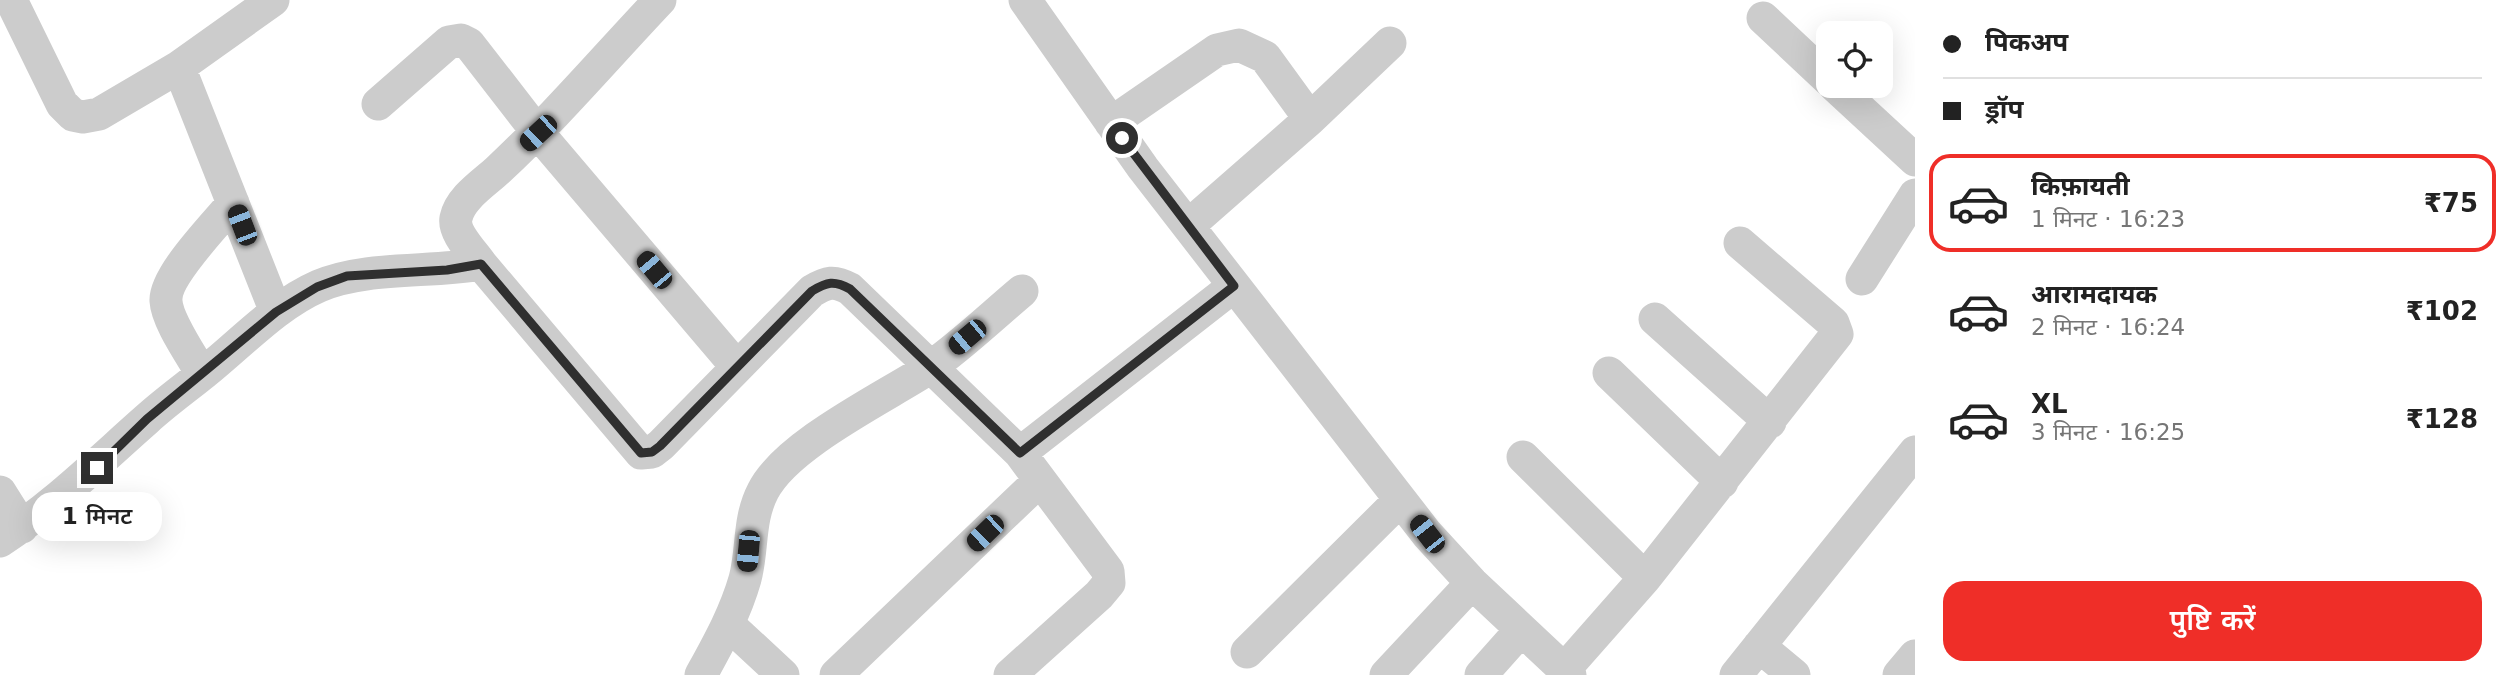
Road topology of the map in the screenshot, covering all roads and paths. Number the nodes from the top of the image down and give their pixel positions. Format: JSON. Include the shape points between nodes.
{"nodes":[{"id":1,"x":11,"y":0,"type":"edge"},
{"id":2,"x":273,"y":0,"type":"edge"},
{"id":3,"x":660,"y":0,"type":"edge"},
{"id":4,"x":1025,"y":0,"type":"edge"},
{"id":5,"x":1763,"y":18,"type":"dead end"},
{"id":6,"x":1390,"y":43,"type":"dead end"},
{"id":7,"x":179,"y":67,"type":"junction"},
{"id":8,"x":1816,"y":68,"type":"edge"},
{"id":9,"x":1848,"y":98,"type":"edge"},
{"id":10,"x":379,"y":104,"type":"dead end"},
{"id":11,"x":1310,"y":119,"type":"junction"},
{"id":12,"x":1111,"y":123,"type":"junction"},
{"id":13,"x":538,"y":133,"type":"junction"},
{"id":14,"x":1915,"y":160,"type":"edge"},
{"id":15,"x":1915,"y":195,"type":"edge"},
{"id":16,"x":233,"y":203,"type":"junction"},
{"id":17,"x":1188,"y":226,"type":"junction"},
{"id":18,"x":1740,"y":243,"type":"dead end"},
{"id":19,"x":481,"y":264,"type":"junction"},
{"id":20,"x":1862,"y":279,"type":"dead end"},
{"id":21,"x":1234,"y":286,"type":"junction"},
{"id":22,"x":1022,"y":292,"type":"dead end"},
{"id":23,"x":276,"y":312,"type":"junction"},
{"id":24,"x":1655,"y":319,"type":"dead end"},
{"id":25,"x":930,"y":367,"type":"junction"},
{"id":26,"x":737,"y":368,"type":"junction"},
{"id":27,"x":1609,"y":373,"type":"dead end"},
{"id":28,"x":202,"y":374,"type":"junction"},
{"id":29,"x":1770,"y":422,"type":"junction"},
{"id":30,"x":1915,"y":452,"type":"edge"},
{"id":31,"x":1020,"y":453,"type":"junction"},
{"id":32,"x":1523,"y":457,"type":"dead end"},
{"id":33,"x":1040,"y":480,"type":"junction"},
{"id":34,"x":1722,"y":482,"type":"junction"},
{"id":35,"x":0,"y":492,"type":"edge"},
{"id":36,"x":1400,"y":500,"type":"junction"},
{"id":37,"x":11,"y":534,"type":"edge"},
{"id":38,"x":1645,"y":578,"type":"junction"},
{"id":39,"x":1472,"y":583,"type":"junction"},
{"id":40,"x":729,"y":625,"type":"junction"},
{"id":41,"x":1521,"y":630,"type":"junction"},
{"id":42,"x":1759,"y":646,"type":"junction"},
{"id":43,"x":1247,"y":652,"type":"dead end"},
{"id":44,"x":1915,"y":656,"type":"edge"},
{"id":45,"x":1567,"y":672,"type":"edge"},
{"id":46,"x":701,"y":675,"type":"edge"},
{"id":47,"x":783,"y":675,"type":"edge"},
{"id":48,"x":836,"y":675,"type":"edge"},
{"id":49,"x":1010,"y":675,"type":"edge"},
{"id":50,"x":1386,"y":675,"type":"edge"},
{"id":51,"x":1481,"y":675,"type":"edge"},
{"id":52,"x":1736,"y":675,"type":"edge"},
{"id":53,"x":1794,"y":675,"type":"edge"},
{"id":54,"x":1899,"y":675,"type":"edge"}],
"edges":[{"from":1,"to":7,"type":"street","via":[[62,104],[73,115],[99,114]]},
{"from":2,"to":7,"type":"street"},
{"from":3,"to":13,"type":"street"},
{"from":4,"to":12,"type":"street"},
{"from":5,"to":8,"type":"street"},
{"from":6,"to":11,"type":"street"},
{"from":7,"to":16,"type":"street"},
{"from":9,"to":14,"type":"street"},
{"from":10,"to":13,"type":"street","via":[[449,42],[461,40],[469,44]]},
{"from":11,"to":12,"type":"street","via":[[1265,57],[1239,45],[1217,50]]},
{"from":11,"to":17,"type":"street"},
{"from":12,"to":17,"type":"street"},
{"from":13,"to":19,"type":"street","via":[[458,211],[455,222]]},
{"from":13,"to":26,"type":"street"},
{"from":15,"to":20,"type":"street"},
{"from":16,"to":23,"type":"street"},
{"from":16,"to":28,"type":"street","via":[[169,283],[169,312]]},
{"from":17,"to":21,"type":"street"},
{"from":18,"to":29,"type":"street","via":[[1833,323],[1837,334]]},
{"from":19,"to":23,"type":"street","via":[[347,276],[317,287]]},
{"from":19,"to":26,"type":"street","via":[[641,453],[660,446]]},
{"from":21,"to":31,"type":"street"},
{"from":21,"to":36,"type":"street"},
{"from":22,"to":25,"type":"street"},
{"from":23,"to":28,"type":"street"},
{"from":24,"to":29,"type":"street"},
{"from":25,"to":26,"type":"street","via":[[837,281],[812,291]]},
{"from":25,"to":31,"type":"street"},
{"from":25,"to":40,"type":"street","via":[[820,437],[782,466],[763,490],[751,525],[746,577]]},
{"from":27,"to":34,"type":"street"},
{"from":28,"to":37,"type":"street","via":[[97,468]]},
{"from":29,"to":34,"type":"street"},
{"from":30,"to":42,"type":"street"},
{"from":31,"to":33,"type":"street"},
{"from":32,"to":38,"type":"street"},
{"from":33,"to":48,"type":"street"},
{"from":33,"to":49,"type":"street","via":[[1108,571],[1109,583]]},
{"from":34,"to":38,"type":"street"},
{"from":35,"to":37,"type":"street"},
{"from":36,"to":39,"type":"street"},
{"from":36,"to":43,"type":"street"},
{"from":38,"to":45,"type":"street"},
{"from":39,"to":41,"type":"street"},
{"from":39,"to":50,"type":"street"},
{"from":40,"to":46,"type":"street"},
{"from":40,"to":47,"type":"street"},
{"from":41,"to":45,"type":"street"},
{"from":41,"to":51,"type":"street"},
{"from":42,"to":52,"type":"street"},
{"from":42,"to":53,"type":"street"},
{"from":44,"to":54,"type":"street"}]}
